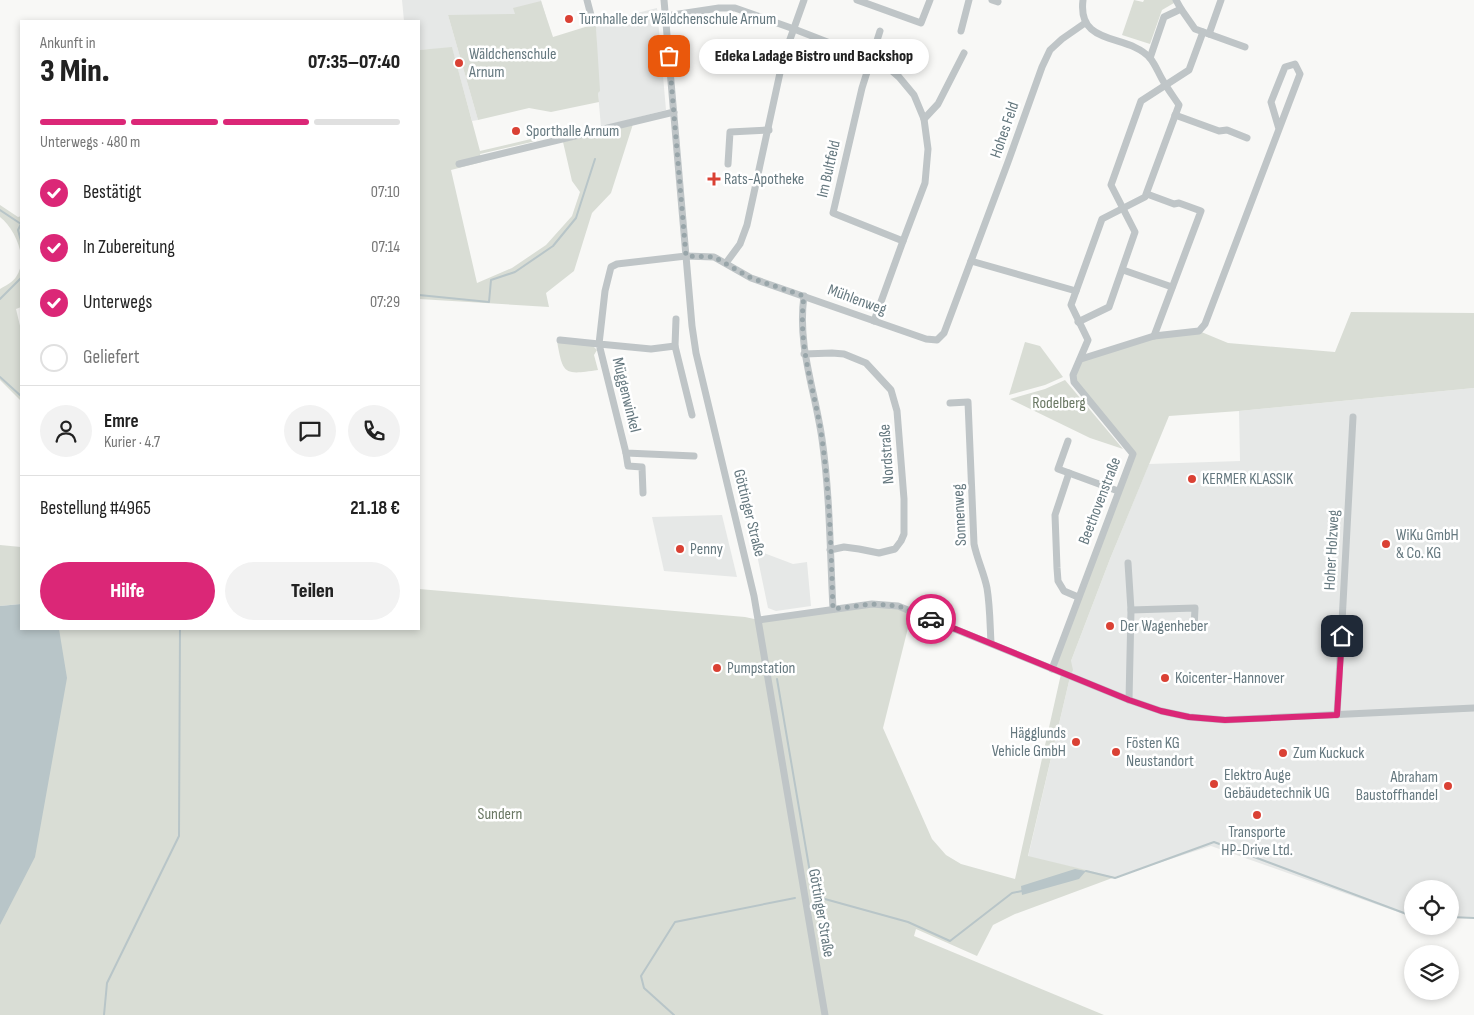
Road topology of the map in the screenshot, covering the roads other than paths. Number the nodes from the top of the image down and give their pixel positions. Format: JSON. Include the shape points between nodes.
{"nodes":[{"id":1,"x":587,"y":0,"type":"edge"},
{"id":2,"x":664,"y":0,"type":"edge"},
{"id":3,"x":804,"y":0,"type":"edge"},
{"id":4,"x":857,"y":0,"type":"edge"},
{"id":5,"x":930,"y":0,"type":"edge"},
{"id":6,"x":969,"y":0,"type":"edge"},
{"id":7,"x":1083,"y":0,"type":"edge"},
{"id":8,"x":1176,"y":0,"type":"edge"},
{"id":9,"x":1221,"y":0,"type":"edge"},
{"id":10,"x":1182,"y":9,"type":"junction"},
{"id":11,"x":666,"y":16,"type":"junction"},
{"id":12,"x":593,"y":23,"type":"dead end"},
{"id":13,"x":1085,"y":23,"type":"junction"},
{"id":14,"x":794,"y":29,"type":"junction"},
{"id":15,"x":880,"y":31,"type":"dead end"},
{"id":16,"x":961,"y":31,"type":"dead end"},
{"id":17,"x":1206,"y":33,"type":"junction"},
{"id":18,"x":1245,"y":47,"type":"dead end"},
{"id":19,"x":964,"y":53,"type":"dead end"},
{"id":20,"x":1150,"y":58,"type":"junction"},
{"id":21,"x":783,"y":59,"type":"junction"},
{"id":22,"x":871,"y":59,"type":"junction"},
{"id":23,"x":734,"y":64,"type":"dead end"},
{"id":24,"x":1166,"y":85,"type":"junction"},
{"id":25,"x":674,"y":112,"type":"junction"},
{"id":26,"x":1175,"y":115,"type":"junction"},
{"id":27,"x":924,"y":118,"type":"junction"},
{"id":28,"x":768,"y":130,"type":"junction"},
{"id":29,"x":1278,"y":130,"type":"junction"},
{"id":30,"x":1247,"y":138,"type":"dead end"},
{"id":31,"x":460,"y":164,"type":"dead end"},
{"id":32,"x":728,"y":164,"type":"dead end"},
{"id":33,"x":1147,"y":194,"type":"junction"},
{"id":34,"x":1122,"y":208,"type":"junction"},
{"id":35,"x":903,"y":241,"type":"junction"},
{"id":36,"x":686,"y":256,"type":"junction"},
{"id":37,"x":971,"y":261,"type":"junction"},
{"id":38,"x":726,"y":263,"type":"junction"},
{"id":39,"x":1123,"y":270,"type":"junction"},
{"id":40,"x":1172,"y":287,"type":"junction"},
{"id":41,"x":1076,"y":291,"type":"junction"},
{"id":42,"x":804,"y":296,"type":"junction"},
{"id":43,"x":676,"y":319,"type":"dead end"},
{"id":44,"x":874,"y":321,"type":"junction"},
{"id":45,"x":1078,"y":322,"type":"junction"},
{"id":46,"x":1154,"y":336,"type":"junction"},
{"id":47,"x":560,"y":340,"type":"dead end"},
{"id":48,"x":936,"y":340,"type":"joint"},
{"id":49,"x":599,"y":344,"type":"junction"},
{"id":50,"x":676,"y":346,"type":"junction"},
{"id":51,"x":804,"y":354,"type":"junction"},
{"id":52,"x":1081,"y":359,"type":"junction"},
{"id":53,"x":950,"y":403,"type":"dead end"},
{"id":54,"x":692,"y":415,"type":"dead end"},
{"id":55,"x":1353,"y":417,"type":"dead end"},
{"id":56,"x":1068,"y":441,"type":"dead end"},
{"id":57,"x":626,"y":453,"type":"junction"},
{"id":58,"x":642,"y":454,"type":"junction"},
{"id":59,"x":694,"y":456,"type":"dead end"},
{"id":60,"x":642,"y":467,"type":"junction"},
{"id":61,"x":1069,"y":473,"type":"junction"},
{"id":62,"x":1118,"y":491,"type":"junction"},
{"id":63,"x":644,"y":493,"type":"dead end"},
{"id":64,"x":830,"y":550,"type":"junction"},
{"id":65,"x":1128,"y":563,"type":"dead end"},
{"id":66,"x":1078,"y":597,"type":"junction"},
{"id":67,"x":833,"y":609,"type":"junction"},
{"id":68,"x":1131,"y":610,"type":"junction"},
{"id":69,"x":759,"y":620,"type":"junction"},
{"id":70,"x":1194,"y":629,"type":"dead end"},
{"id":71,"x":991,"y":643,"type":"junction"},
{"id":72,"x":1052,"y":670,"type":"junction"},
{"id":73,"x":1129,"y":700,"type":"junction"},
{"id":74,"x":1474,"y":708,"type":"edge"},
{"id":75,"x":1337,"y":715,"type":"junction"},
{"id":76,"x":825,"y":1015,"type":"edge"}],
"edges":[{"from":1,"to":12,"type":"street"},
{"from":2,"to":11,"type":"street","name":"Göttinger Straße"},
{"from":3,"to":14,"type":"street"},
{"from":4,"to":5,"type":"street","via":[[921,22]]},
{"from":6,"to":16,"type":"street"},
{"from":7,"to":13,"type":"street"},
{"from":8,"to":10,"type":"street"},
{"from":9,"to":17,"type":"street"},
{"from":10,"to":17,"type":"street","via":[[1195,29]]},
{"from":10,"to":20,"type":"street","via":[[1164,17]]},
{"from":11,"to":14,"type":"street","via":[[735,8]]},
{"from":11,"to":25,"type":"street","name":"Göttinger Straße"},
{"from":13,"to":20,"type":"street","via":[[1097,34],[1139,49]]},
{"from":13,"to":37,"type":"street","name":"Hohes Feld","via":[[1050,50],[1042,66]]},
{"from":14,"to":21,"type":"street"},
{"from":14,"to":22,"type":"street"},
{"from":15,"to":22,"type":"street","name":"Im Bultfeld"},
{"from":17,"to":18,"type":"street"},
{"from":17,"to":24,"type":"street","via":[[1189,70]]},
{"from":19,"to":27,"type":"street","via":[[938,104]]},
{"from":20,"to":24,"type":"street"},
{"from":21,"to":23,"type":"street"},
{"from":21,"to":28,"type":"street"},
{"from":22,"to":27,"type":"street","via":[[891,70],[907,86]]},
{"from":22,"to":35,"type":"street","name":"Im Bultfeld","via":[[833,213]]},
{"from":24,"to":26,"type":"street","via":[[1178,105]]},
{"from":24,"to":34,"type":"street","via":[[1141,101],[1114,176],[1111,185]]},
{"from":25,"to":31,"type":"street"},
{"from":25,"to":36,"type":"street","name":"Göttinger Straße"},
{"from":26,"to":30,"type":"street"},
{"from":26,"to":33,"type":"street"},
{"from":27,"to":35,"type":"street","via":[[928,149],[925,183]]},
{"from":28,"to":32,"type":"street","via":[[730,132]]},
{"from":28,"to":38,"type":"street","via":[[747,225],[740,244]]},
{"from":29,"to":29,"type":"street","via":[[1300,74],[1295,64],[1285,67],[1271,102]]},
{"from":29,"to":46,"type":"street","via":[[1205,324],[1199,331]]},
{"from":33,"to":34,"type":"street","name":"Beethovenstraße"},
{"from":33,"to":40,"type":"street","via":[[1200,211]]},
{"from":34,"to":39,"type":"street","via":[[1135,232]]},
{"from":34,"to":41,"type":"street","name":"Beethovenstraße","via":[[1102,219]]},
{"from":35,"to":44,"type":"street"},
{"from":36,"to":38,"type":"street","name":"Mühlenweg","via":[[714,257]]},
{"from":36,"to":49,"type":"street","name":"Müggenwinkel","via":[[611,267]]},
{"from":36,"to":69,"type":"street","name":"Göttinger Straße","via":[[696,353]]},
{"from":37,"to":41,"type":"street"},
{"from":37,"to":48,"type":"street","name":"Hohes Feld","via":[[944,333]]},
{"from":38,"to":42,"type":"street","name":"Mühlenweg","via":[[751,278]]},
{"from":39,"to":40,"type":"street"},
{"from":39,"to":45,"type":"street","via":[[1108,308]]},
{"from":40,"to":46,"type":"street"},
{"from":41,"to":45,"type":"street","name":"Beethovenstraße","via":[[1071,305]]},
{"from":42,"to":44,"type":"street","name":"Mühlenweg"},
{"from":42,"to":51,"type":"street","via":[[801,319]]},
{"from":43,"to":50,"type":"street"},
{"from":44,"to":48,"type":"street","name":"Mühlenweg"},
{"from":45,"to":52,"type":"street","name":"Beethovenstraße","via":[[1088,340]]},
{"from":46,"to":52,"type":"street"},
{"from":47,"to":49,"type":"street","name":"Müggenwinkel"},
{"from":49,"to":50,"type":"street","name":"Müggenwinkel","via":[[651,349]]},
{"from":49,"to":57,"type":"street","name":"Müggenwinkel"},
{"from":50,"to":54,"type":"street"},
{"from":51,"to":64,"type":"street","via":[[822,437],[830,505]]},
{"from":51,"to":64,"type":"street","name":"Nordstraße","via":[[832,352],[866,363],[891,390],[897,411],[904,499],[901,541],[895,549],[879,553],[859,548]]},
{"from":52,"to":62,"type":"street","name":"Beethovenstraße","via":[[1073,375],[1074,382],[1133,454]]},
{"from":53,"to":71,"type":"street","name":"Sonnenweg","via":[[968,402],[974,544],[987,590]]},
{"from":55,"to":75,"type":"street","name":"Hoher Holzweg"},
{"from":56,"to":61,"type":"street","via":[[1058,469]]},
{"from":57,"to":58,"type":"street","name":"Müggenwinkel"},
{"from":57,"to":60,"type":"street","name":"Müggenwinkel","via":[[628,466]]},
{"from":58,"to":59,"type":"street","name":"Müggenwinkel"},
{"from":58,"to":60,"type":"street","name":"Müggenwinkel"},
{"from":60,"to":63,"type":"street","name":"Müggenwinkel"},
{"from":61,"to":62,"type":"street"},
{"from":61,"to":66,"type":"street","via":[[1055,515],[1057,568],[1058,581],[1064,591]]},
{"from":62,"to":66,"type":"street","name":"Beethovenstraße"},
{"from":64,"to":67,"type":"street"},
{"from":65,"to":68,"type":"street"},
{"from":66,"to":72,"type":"street","name":"Beethovenstraße"},
{"from":67,"to":69,"type":"street"},
{"from":67,"to":71,"type":"street","via":[[872,604],[898,606]]},
{"from":68,"to":70,"type":"street","via":[[1194,608]]},
{"from":68,"to":73,"type":"street"},
{"from":69,"to":76,"type":"street","name":"Göttinger Straße"},
{"from":71,"to":72,"type":"street"},
{"from":72,"to":73,"type":"street"},
{"from":73,"to":75,"type":"street","via":[[1189,717],[1225,720]]},
{"from":74,"to":75,"type":"street"}]}
